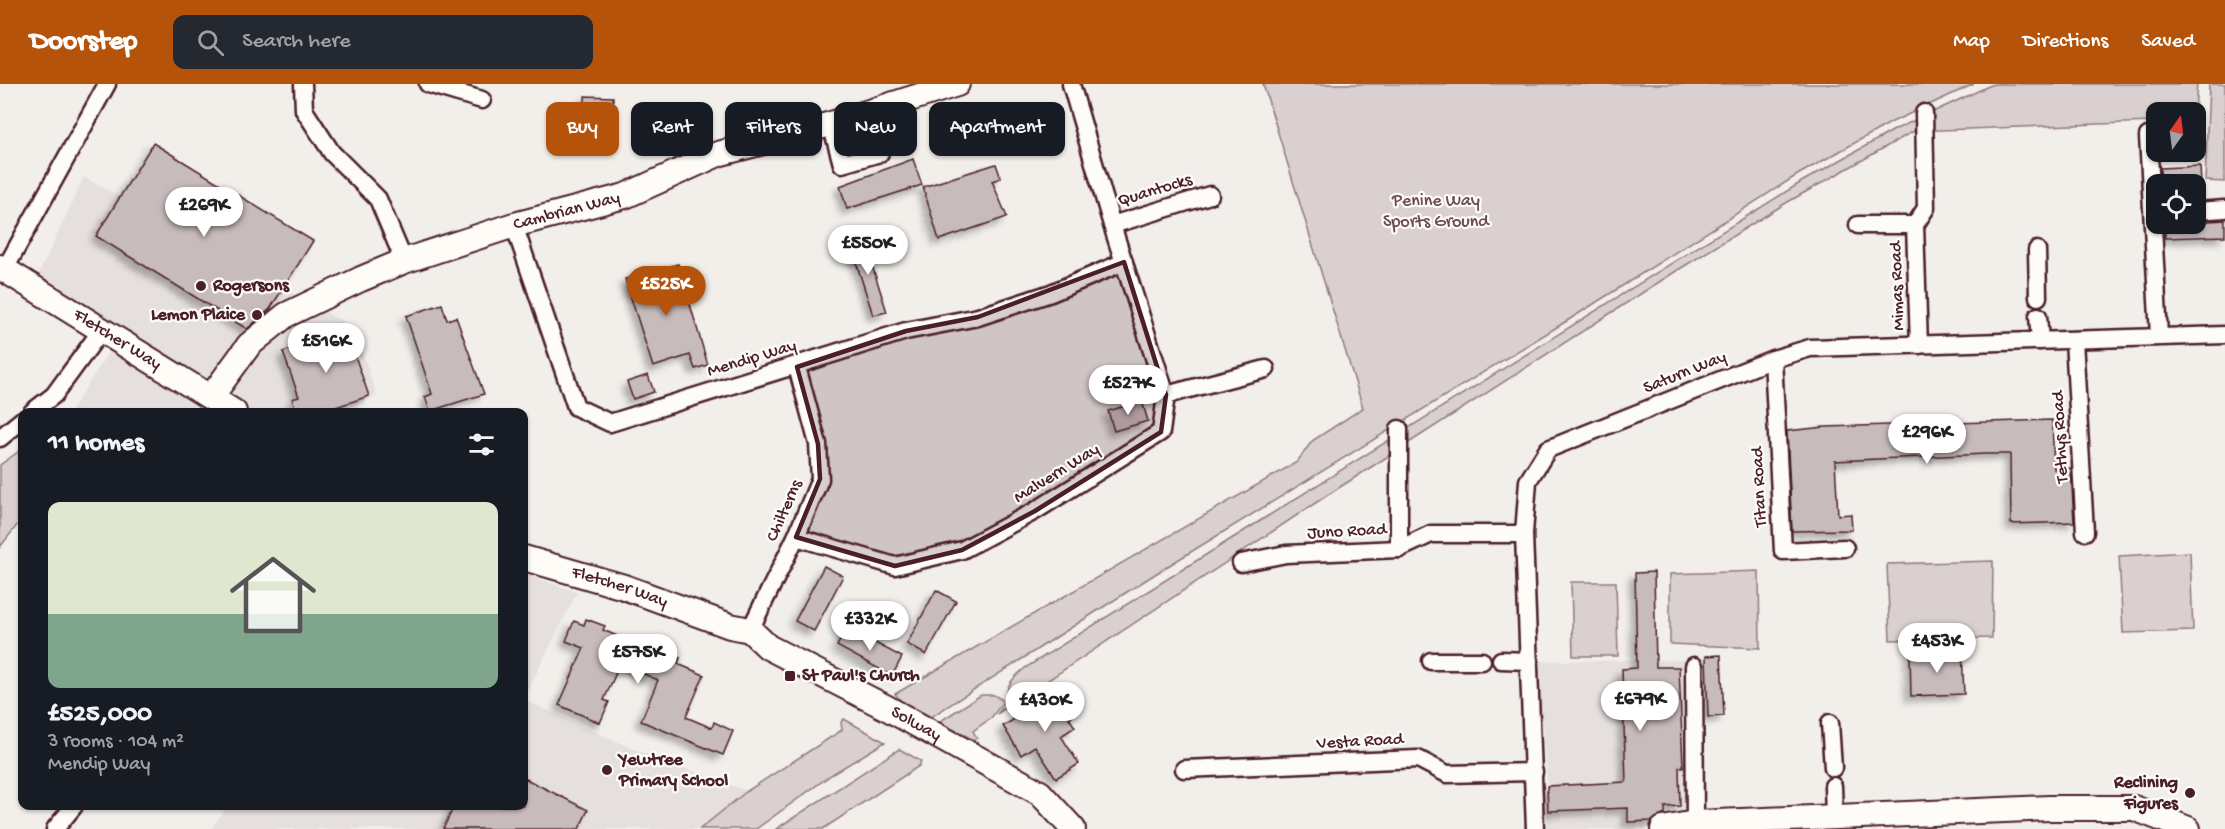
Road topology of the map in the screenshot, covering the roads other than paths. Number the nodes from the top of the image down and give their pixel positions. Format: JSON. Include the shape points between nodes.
{"nodes":[{"id":1,"x":107,"y":84,"type":"edge"},
{"id":2,"x":303,"y":84,"type":"edge"},
{"id":3,"x":428,"y":84,"type":"edge"},
{"id":4,"x":957,"y":84,"type":"edge"},
{"id":5,"x":1071,"y":84,"type":"edge"},
{"id":6,"x":482,"y":100,"type":"dead end"},
{"id":7,"x":901,"y":102,"type":"edge"},
{"id":8,"x":1924,"y":113,"type":"dead end"},
{"id":9,"x":834,"y":123,"type":"edge"},
{"id":10,"x":831,"y":124,"type":"junction"},
{"id":11,"x":834,"y":135,"type":"edge"},
{"id":12,"x":840,"y":156,"type":"edge"},
{"id":13,"x":870,"y":156,"type":"edge"},
{"id":14,"x":1210,"y":195,"type":"dead end"},
{"id":15,"x":2225,"y":209,"type":"edge"},
{"id":16,"x":2206,"y":210,"type":"edge"},
{"id":17,"x":514,"y":225,"type":"junction"},
{"id":18,"x":1112,"y":225,"type":"junction"},
{"id":19,"x":1858,"y":225,"type":"dead end"},
{"id":20,"x":1915,"y":225,"type":"junction"},
{"id":21,"x":2156,"y":234,"type":"edge"},
{"id":22,"x":2037,"y":250,"type":"dead end"},
{"id":23,"x":404,"y":261,"type":"junction"},
{"id":24,"x":1124,"y":262,"type":"junction"},
{"id":25,"x":2,"y":268,"type":"edge"},
{"id":26,"x":2038,"y":297,"type":"dead end"},
{"id":27,"x":2038,"y":316,"type":"dead end"},
{"id":28,"x":103,"y":328,"type":"junction"},
{"id":29,"x":2225,"y":335,"type":"edge"},
{"id":30,"x":2159,"y":336,"type":"junction"},
{"id":31,"x":2074,"y":340,"type":"junction"},
{"id":32,"x":2040,"y":341,"type":"junction"},
{"id":33,"x":1919,"y":345,"type":"junction"},
{"id":34,"x":1773,"y":359,"type":"junction"},
{"id":35,"x":797,"y":367,"type":"junction"},
{"id":36,"x":1266,"y":369,"type":"dead end"},
{"id":37,"x":1166,"y":395,"type":"junction"},
{"id":38,"x":211,"y":397,"type":"junction"},
{"id":39,"x":37,"y":408,"type":"edge"},
{"id":40,"x":228,"y":408,"type":"edge"},
{"id":41,"x":18,"y":423,"type":"edge"},
{"id":42,"x":1399,"y":429,"type":"dead end"},
{"id":43,"x":0,"y":438,"type":"edge"},
{"id":44,"x":2085,"y":532,"type":"dead end"},
{"id":45,"x":1524,"y":534,"type":"junction"},
{"id":46,"x":796,"y":537,"type":"junction"},
{"id":47,"x":1845,"y":548,"type":"dead end"},
{"id":48,"x":1399,"y":549,"type":"junction"},
{"id":49,"x":528,"y":559,"type":"edge"},
{"id":50,"x":1241,"y":563,"type":"dead end"},
{"id":51,"x":750,"y":630,"type":"junction"},
{"id":52,"x":1501,"y":660,"type":"dead end"},
{"id":53,"x":1529,"y":660,"type":"junction"},
{"id":54,"x":1482,"y":661,"type":"dead end"},
{"id":55,"x":1431,"y":662,"type":"dead end"},
{"id":56,"x":1694,"y":666,"type":"dead end"},
{"id":57,"x":1830,"y":723,"type":"dead end"},
{"id":58,"x":1833,"y":768,"type":"dead end"},
{"id":59,"x":1185,"y":770,"type":"dead end"},
{"id":60,"x":1534,"y":772,"type":"junction"},
{"id":61,"x":1833,"y":786,"type":"dead end"},
{"id":62,"x":71,"y":810,"type":"edge"},
{"id":63,"x":1834,"y":817,"type":"junction"},
{"id":64,"x":1695,"y":823,"type":"junction"},
{"id":65,"x":55,"y":829,"type":"edge"},
{"id":66,"x":1072,"y":829,"type":"edge"},
{"id":67,"x":1535,"y":829,"type":"edge"},
{"id":68,"x":1663,"y":829,"type":"edge"},
{"id":69,"x":2188,"y":829,"type":"edge"}],
"edges":[{"from":1,"to":25,"type":"street"},
{"from":2,"to":23,"type":"street","via":[[304,110],[332,153],[378,199]]},
{"from":3,"to":6,"type":"street"},
{"from":4,"to":7,"type":"street","name":"Cambrian Way"},
{"from":5,"to":18,"type":"street","name":"Malvern Way"},
{"from":8,"to":20,"type":"street","name":"Mimas Road","via":[[1926,208]]},
{"from":9,"to":10,"type":"street","name":"Cambrian Way"},
{"from":10,"to":11,"type":"street"},
{"from":10,"to":17,"type":"street","name":"Cambrian Way","via":[[718,154],[625,196]]},
{"from":12,"to":13,"type":"street","via":[[842,164]]},
{"from":14,"to":18,"type":"street","name":"Quantocks"},
{"from":15,"to":16,"type":"street"},
{"from":17,"to":23,"type":"street","name":"Cambrian Way"},
{"from":17,"to":35,"type":"street","name":"Mendip Way","via":[[576,407],[610,423]]},
{"from":18,"to":24,"type":"street","name":"Malvern Way"},
{"from":19,"to":20,"type":"street","name":"Mimas Road"},
{"from":20,"to":33,"type":"street","name":"Mimas Road"},
{"from":21,"to":30,"type":"street"},
{"from":22,"to":26,"type":"street"},
{"from":23,"to":38,"type":"street","name":"Cambrian Way","via":[[286,315],[249,345]]},
{"from":24,"to":35,"type":"street","name":"Mendip Way","via":[[1051,293],[978,317],[906,331]]},
{"from":24,"to":37,"type":"street","name":"Malvern Way"},
{"from":25,"to":28,"type":"street","name":"Fletcher Way"},
{"from":27,"to":32,"type":"street"},
{"from":28,"to":38,"type":"street","name":"Fletcher Way"},
{"from":28,"to":39,"type":"street","via":[[54,395]]},
{"from":29,"to":30,"type":"street","name":"Saturn Way"},
{"from":30,"to":31,"type":"street","name":"Saturn Way"},
{"from":31,"to":32,"type":"street","name":"Saturn Way"},
{"from":31,"to":44,"type":"street","name":"Tethys Road"},
{"from":32,"to":33,"type":"street","name":"Saturn Way"},
{"from":33,"to":34,"type":"street","name":"Saturn Way","via":[[1810,348]]},
{"from":34,"to":45,"type":"street","name":"Saturn Way","via":[[1548,449],[1528,481]]},
{"from":34,"to":47,"type":"street","name":"Titan Road","via":[[1783,551]]},
{"from":35,"to":46,"type":"street","name":"Chilterns","via":[[818,444],[820,479]]},
{"from":36,"to":37,"type":"street"},
{"from":37,"to":46,"type":"street","name":"Malvern Way","via":[[1161,432],[1035,512],[962,550],[895,567]]},
{"from":38,"to":40,"type":"street","name":"Fletcher Way"},
{"from":41,"to":43,"type":"street"},
{"from":42,"to":48,"type":"street"},
{"from":45,"to":48,"type":"street","name":"Juno Road","via":[[1431,534]]},
{"from":45,"to":53,"type":"street","name":"Saturn Way"},
{"from":46,"to":51,"type":"street","name":"Chilterns"},
{"from":48,"to":50,"type":"street","name":"Juno Road","via":[[1286,554]]},
{"from":49,"to":51,"type":"street","name":"Fletcher Way","via":[[632,589],[730,627]]},
{"from":51,"to":66,"type":"street","name":"Solway","via":[[768,647],[1040,793]]},
{"from":52,"to":53,"type":"street"},
{"from":53,"to":60,"type":"street","name":"Saturn Way"},
{"from":54,"to":55,"type":"street"},
{"from":56,"to":64,"type":"street"},
{"from":57,"to":58,"type":"street"},
{"from":59,"to":60,"type":"street","name":"Vesta Road","via":[[1418,759],[1447,774]]},
{"from":60,"to":67,"type":"street","name":"Saturn Way"},
{"from":61,"to":63,"type":"street"},
{"from":62,"to":65,"type":"street"},
{"from":63,"to":64,"type":"street"},
{"from":63,"to":69,"type":"street","via":[[2134,808]]},
{"from":64,"to":68,"type":"street"}]}
